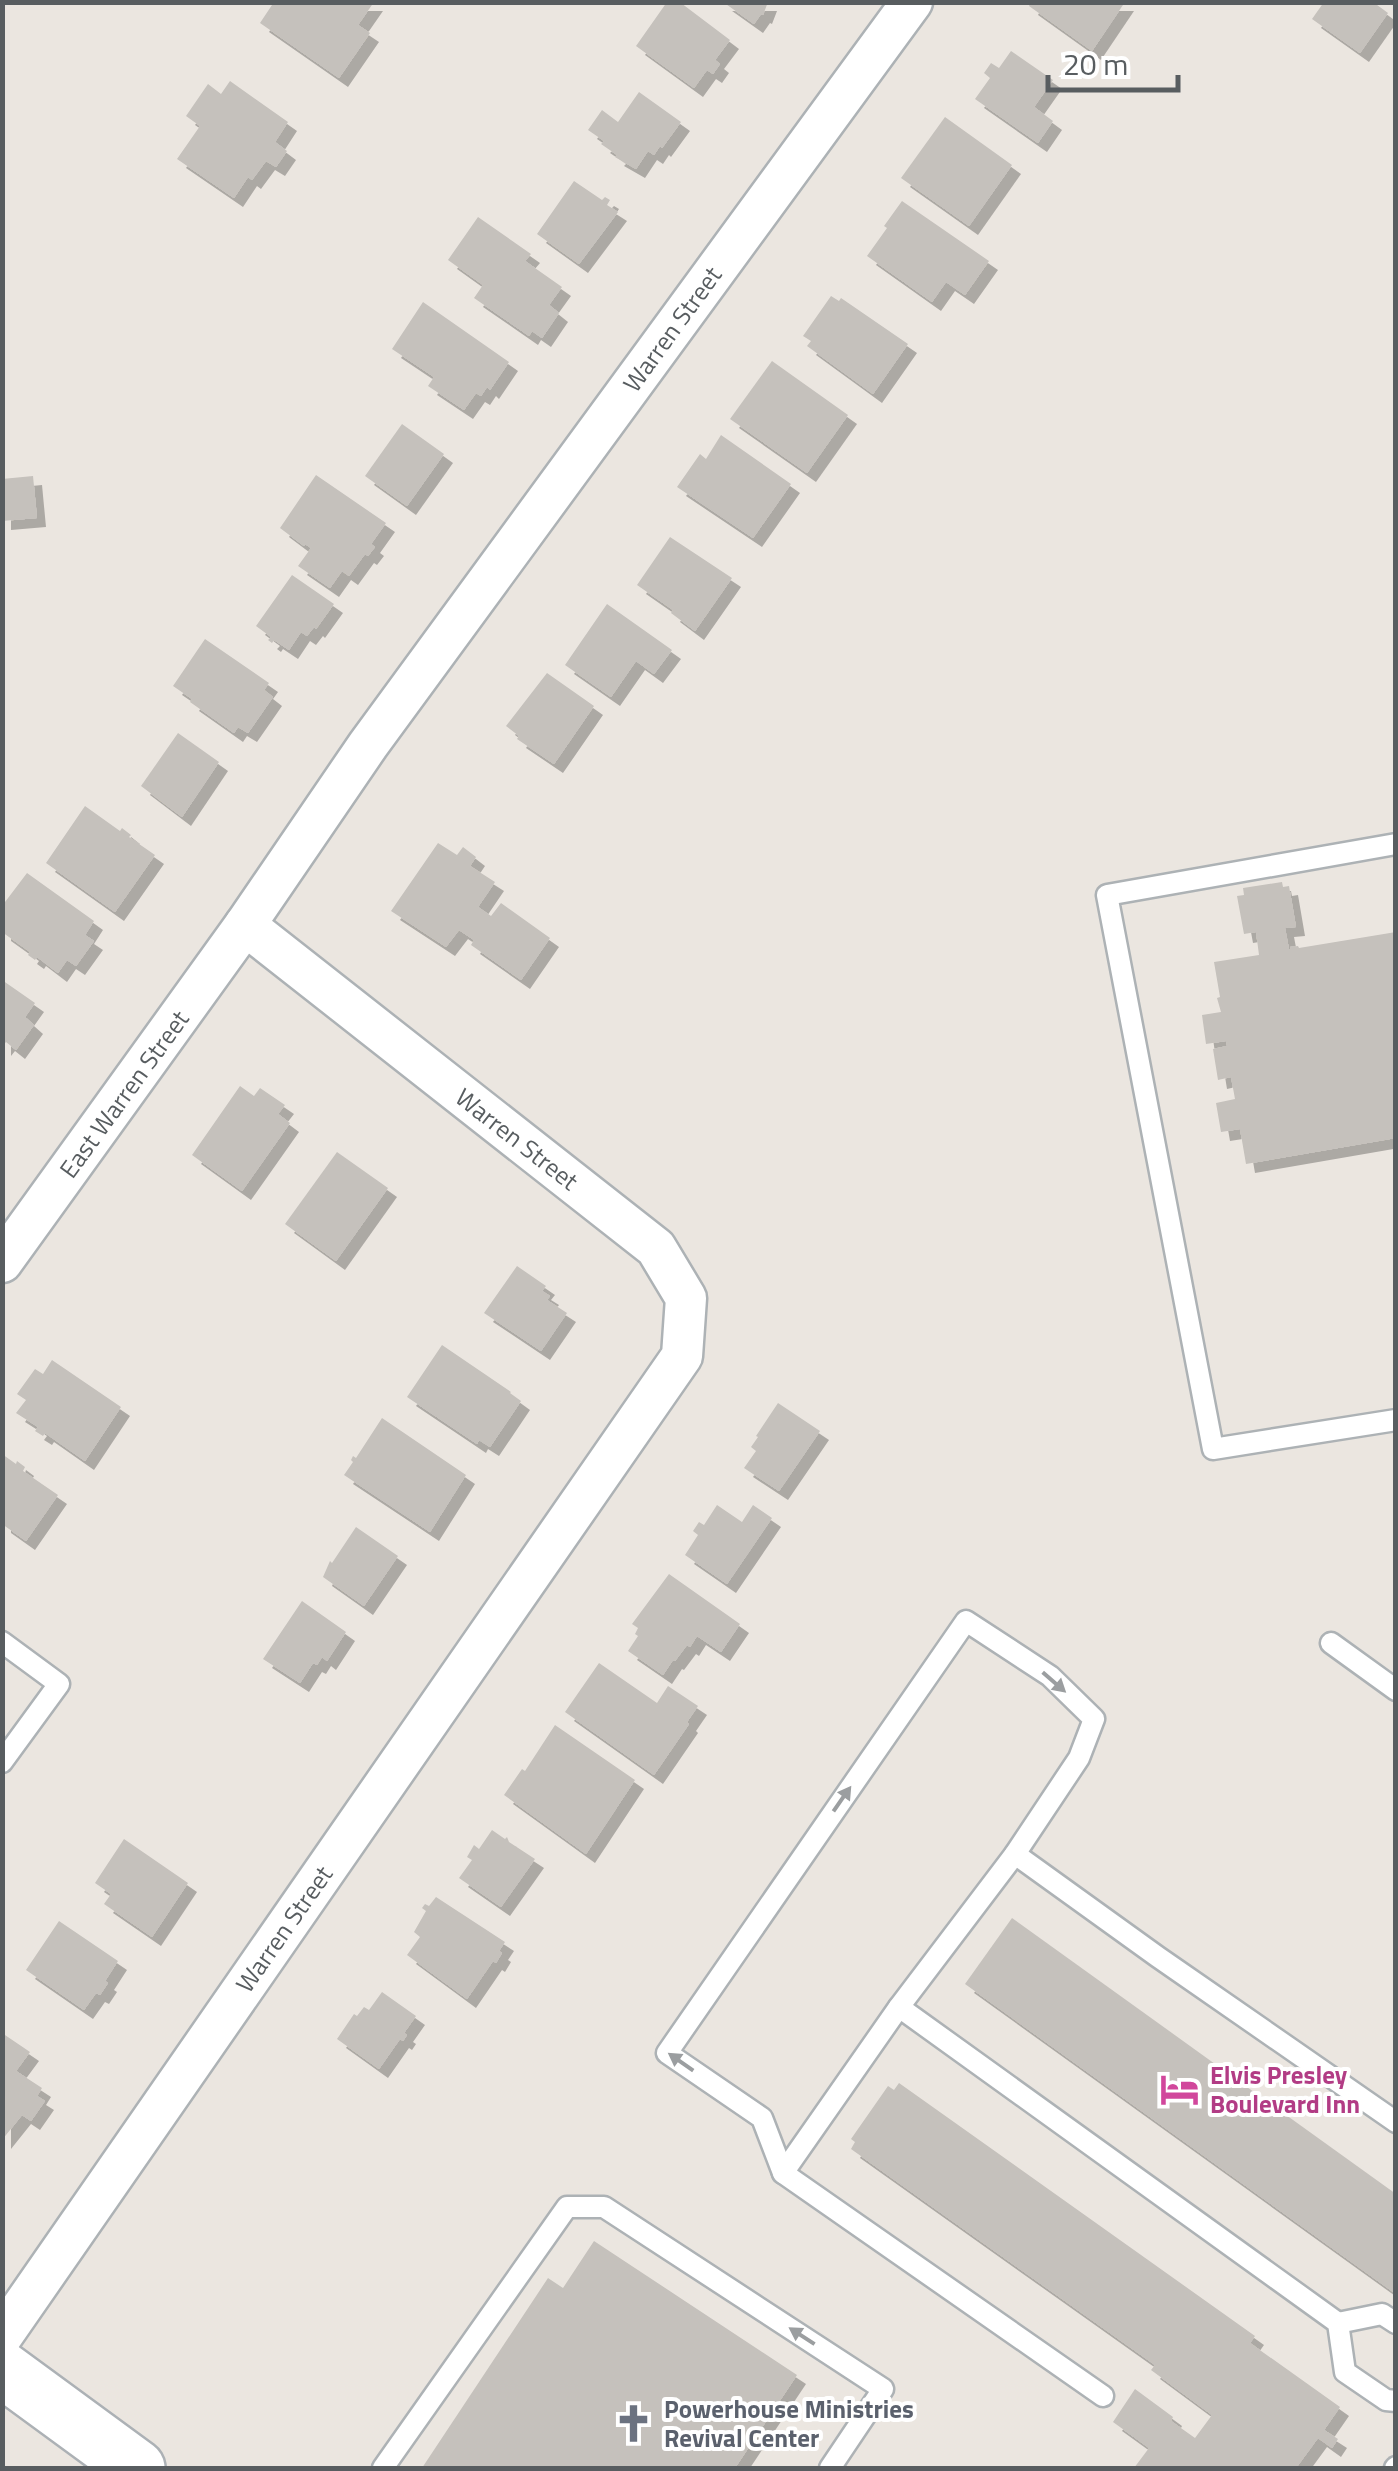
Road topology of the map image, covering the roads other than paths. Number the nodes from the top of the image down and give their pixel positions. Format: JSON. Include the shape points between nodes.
{"nodes":[{"id":1,"x":912,"y":2,"type":"edge"},
{"id":2,"x":1396,"y":844,"type":"edge"},
{"id":3,"x":244,"y":925,"type":"junction"},
{"id":4,"x":2,"y":1262,"type":"edge"},
{"id":5,"x":1396,"y":1420,"type":"edge"},
{"id":6,"x":2,"y":1642,"type":"edge"},
{"id":7,"x":1331,"y":1643,"type":"dead end"},
{"id":8,"x":1396,"y":1690,"type":"edge"},
{"id":9,"x":2,"y":1762,"type":"edge"},
{"id":10,"x":1015,"y":1854,"type":"junction"},
{"id":11,"x":899,"y":2008,"type":"junction"},
{"id":12,"x":1396,"y":2122,"type":"edge"},
{"id":13,"x":783,"y":2174,"type":"junction"},
{"id":14,"x":1338,"y":2323,"type":"junction"},
{"id":15,"x":1396,"y":2323,"type":"edge"},
{"id":16,"x":2,"y":2336,"type":"edge"},
{"id":17,"x":2,"y":2369,"type":"edge"},
{"id":18,"x":1103,"y":2396,"type":"dead end"},
{"id":19,"x":1396,"y":2401,"type":"edge"},
{"id":20,"x":136,"y":2468,"type":"edge"},
{"id":21,"x":382,"y":2468,"type":"edge"},
{"id":22,"x":830,"y":2468,"type":"edge"}],
"edges":[{"from":1,"to":3,"type":"street","name":"Warren Street","via":[[368,745]]},
{"from":2,"to":5,"type":"lane","via":[[1108,895],[1213,1449]]},
{"from":3,"to":4,"type":"street","name":"East Warren Street"},
{"from":3,"to":16,"type":"street","name":"Warren Street","via":[[656,1248],[686,1298],[682,1356]]},
{"from":6,"to":9,"type":"lane","via":[[60,1684]]},
{"from":7,"to":8,"type":"lane"},
{"from":10,"to":11,"type":"lane"},
{"from":10,"to":12,"type":"lane"},
{"from":13,"to":10,"type":"lane","one_way":true,"via":[[762,2118],[667,2052],[966,1621],[1050,1676],[1094,1720],[1079,1758]]},
{"from":11,"to":13,"type":"lane"},
{"from":11,"to":14,"type":"lane"},
{"from":13,"to":18,"type":"lane"},
{"from":14,"to":15,"type":"lane","via":[[1382,2314]]},
{"from":14,"to":19,"type":"lane","via":[[1345,2372]]},
{"from":17,"to":20,"type":"main road"},
{"from":22,"to":21,"type":"lane","one_way":true,"via":[[883,2390],[604,2207],[567,2207]]}]}
